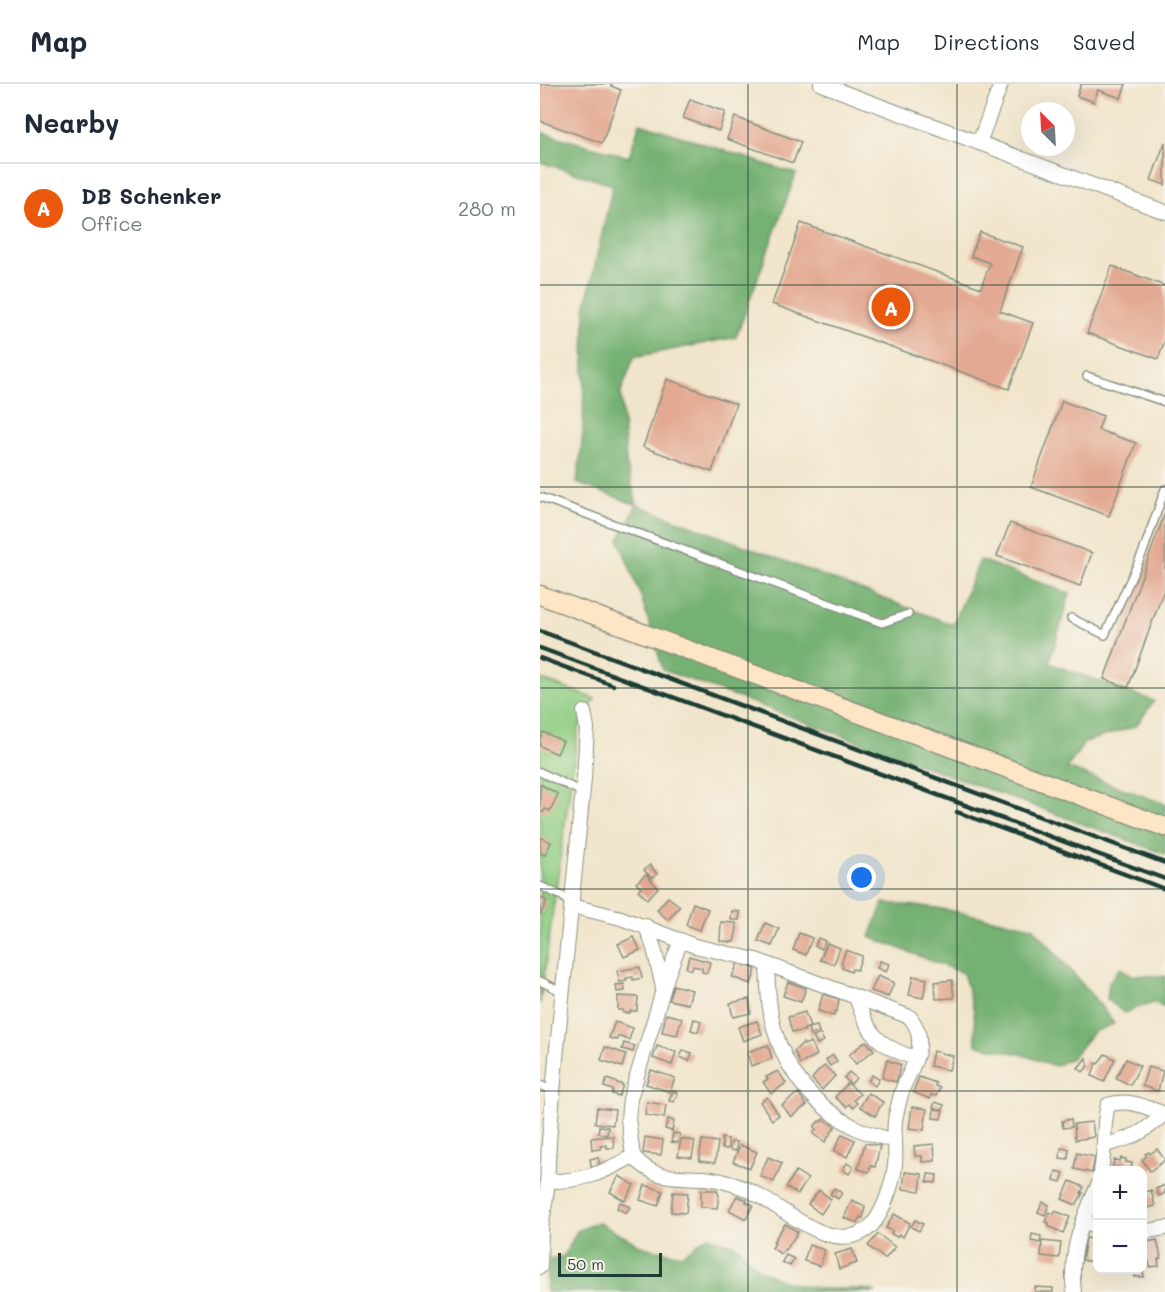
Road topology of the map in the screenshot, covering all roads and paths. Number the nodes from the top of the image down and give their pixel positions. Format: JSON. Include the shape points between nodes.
{"nodes":[{"id":1,"x":821,"y":84,"type":"edge"},
{"id":2,"x":1001,"y":84,"type":"edge"},
{"id":3,"x":979,"y":143,"type":"junction"},
{"id":4,"x":1165,"y":212,"type":"edge"},
{"id":5,"x":1087,"y":376,"type":"dead end"},
{"id":6,"x":1165,"y":402,"type":"edge"},
{"id":7,"x":1165,"y":489,"type":"edge"},
{"id":8,"x":540,"y":497,"type":"edge"},
{"id":9,"x":540,"y":595,"type":"edge"},
{"id":10,"x":908,"y":614,"type":"dead end"},
{"id":11,"x":1071,"y":618,"type":"dead end"},
{"id":12,"x":584,"y":711,"type":"dead end"},
{"id":13,"x":540,"y":772,"type":"edge"},
{"id":14,"x":582,"y":792,"type":"junction"},
{"id":15,"x":1165,"y":827,"type":"edge"},
{"id":16,"x":540,"y":886,"type":"edge"},
{"id":17,"x":572,"y":906,"type":"junction"},
{"id":18,"x":646,"y":926,"type":"junction"},
{"id":19,"x":681,"y":940,"type":"junction"},
{"id":20,"x":767,"y":964,"type":"junction"},
{"id":21,"x":540,"y":981,"type":"edge"},
{"id":22,"x":663,"y":991,"type":"junction"},
{"id":23,"x":563,"y":992,"type":"junction"},
{"id":24,"x":856,"y":997,"type":"junction"},
{"id":25,"x":915,"y":1058,"type":"junction"},
{"id":26,"x":546,"y":1088,"type":"edge"},
{"id":27,"x":1165,"y":1114,"type":"edge"},
{"id":28,"x":895,"y":1142,"type":"junction"},
{"id":29,"x":1105,"y":1145,"type":"junction"},
{"id":30,"x":633,"y":1156,"type":"junction"},
{"id":31,"x":1102,"y":1166,"type":"edge"},
{"id":32,"x":548,"y":1181,"type":"junction"},
{"id":33,"x":1093,"y":1197,"type":"edge"},
{"id":34,"x":1083,"y":1221,"type":"junction"},
{"id":35,"x":1093,"y":1225,"type":"edge"},
{"id":36,"x":1165,"y":1228,"type":"edge"},
{"id":37,"x":540,"y":1229,"type":"edge"},
{"id":38,"x":1147,"y":1231,"type":"edge"},
{"id":39,"x":540,"y":1267,"type":"edge"},
{"id":40,"x":1074,"y":1292,"type":"edge"}],
"edges":[{"from":1,"to":3,"type":"street"},
{"from":2,"to":3,"type":"street"},
{"from":3,"to":4,"type":"street"},
{"from":5,"to":6,"type":"lane"},
{"from":7,"to":11,"type":"lane","via":[[1143,552],[1105,635]]},
{"from":8,"to":10,"type":"lane","via":[[882,622]]},
{"from":9,"to":15,"type":"main road"},
{"from":12,"to":14,"type":"street","via":[[587,728]]},
{"from":13,"to":14,"type":"lane"},
{"from":14,"to":17,"type":"street"},
{"from":16,"to":17,"type":"lane","via":[[562,896]]},
{"from":17,"to":18,"type":"street"},
{"from":17,"to":23,"type":"street"},
{"from":18,"to":19,"type":"street"},
{"from":18,"to":22,"type":"street"},
{"from":19,"to":20,"type":"street"},
{"from":19,"to":22,"type":"street"},
{"from":20,"to":24,"type":"street"},
{"from":20,"to":28,"type":"street","via":[[773,1027],[793,1072],[834,1115],[858,1129]]},
{"from":21,"to":23,"type":"lane"},
{"from":22,"to":30,"type":"street","via":[[630,1099],[628,1119]]},
{"from":23,"to":26,"type":"street"},
{"from":24,"to":25,"type":"street","via":[[871,1034],[886,1046]]},
{"from":24,"to":25,"type":"street","via":[[910,1017],[919,1031]]},
{"from":25,"to":28,"type":"street","via":[[895,1119]]},
{"from":26,"to":32,"type":"street"},
{"from":27,"to":29,"type":"street","via":[[1148,1130]]},
{"from":27,"to":29,"type":"street","via":[[1121,1101],[1108,1106]]},
{"from":28,"to":30,"type":"street","via":[[895,1164],[878,1217],[867,1230],[854,1236],[816,1232],[744,1188],[704,1178],[662,1176],[647,1170]]},
{"from":29,"to":31,"type":"street"},
{"from":30,"to":32,"type":"street","via":[[585,1179]]},
{"from":32,"to":37,"type":"street"},
{"from":33,"to":34,"type":"street"},
{"from":34,"to":35,"type":"street"},
{"from":34,"to":40,"type":"street","via":[[1076,1240]]},
{"from":36,"to":38,"type":"street"},
{"from":37,"to":39,"type":"street"}]}
